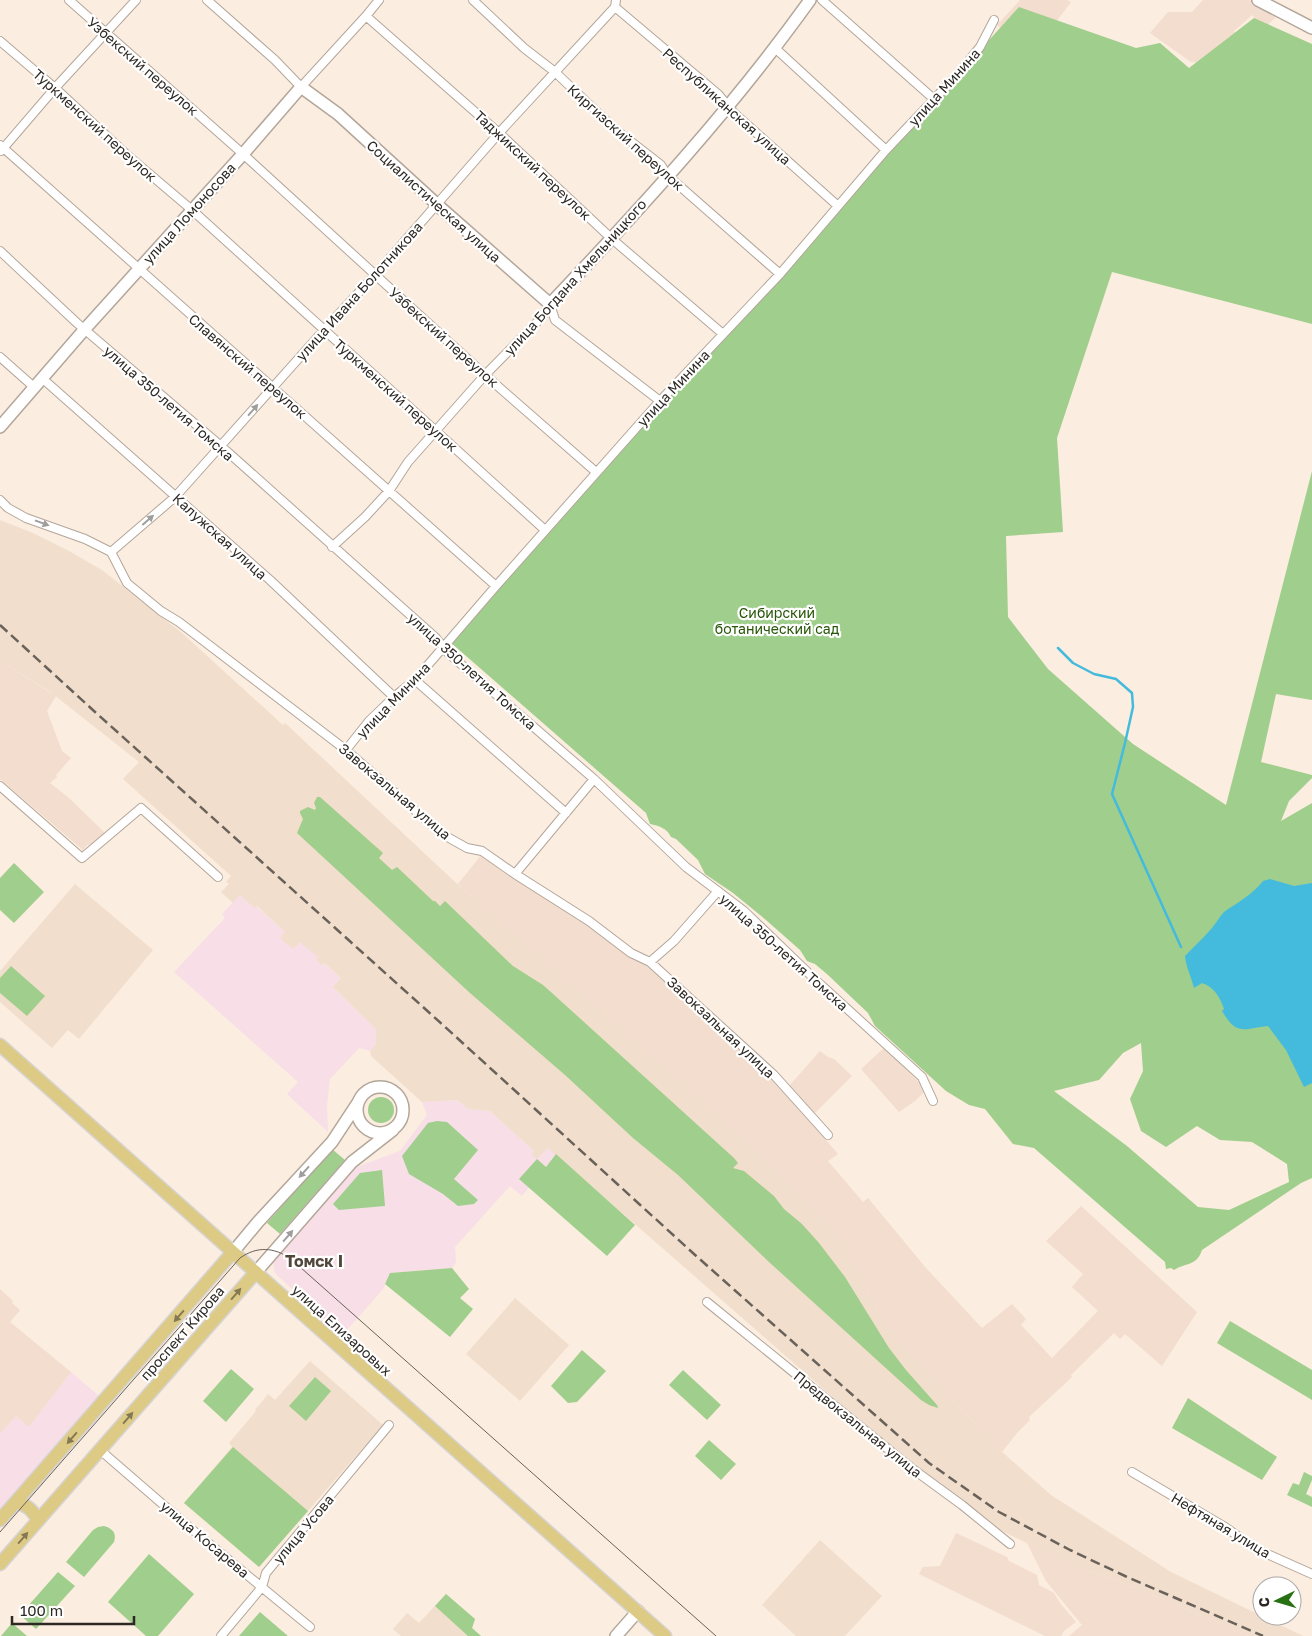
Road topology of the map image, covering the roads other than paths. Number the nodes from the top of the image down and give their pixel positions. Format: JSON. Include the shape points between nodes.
{"nodes":[{"id":1,"x":69,"y":0,"type":"edge"},
{"id":2,"x":136,"y":0,"type":"edge"},
{"id":3,"x":207,"y":0,"type":"edge"},
{"id":4,"x":379,"y":0,"type":"edge"},
{"id":5,"x":472,"y":0,"type":"edge"},
{"id":6,"x":810,"y":0,"type":"edge"},
{"id":7,"x":822,"y":0,"type":"edge"},
{"id":8,"x":1258,"y":0,"type":"edge"},
{"id":9,"x":616,"y":4,"type":"edge"},
{"id":10,"x":366,"y":16,"type":"junction"},
{"id":11,"x":994,"y":20,"type":"dead end"},
{"id":12,"x":1312,"y":28,"type":"edge"},
{"id":13,"x":105,"y":34,"type":"junction"},
{"id":14,"x":0,"y":41,"type":"edge"},
{"id":15,"x":775,"y":48,"type":"junction"},
{"id":16,"x":555,"y":72,"type":"junction"},
{"id":17,"x":300,"y":87,"type":"junction"},
{"id":18,"x":55,"y":88,"type":"junction"},
{"id":19,"x":934,"y":100,"type":"junction"},
{"id":20,"x":728,"y":106,"type":"junction"},
{"id":21,"x":499,"y":133,"type":"junction"},
{"id":22,"x":1,"y":148,"type":"edge"},
{"id":23,"x":886,"y":150,"type":"junction"},
{"id":24,"x":243,"y":154,"type":"junction"},
{"id":25,"x":668,"y":175,"type":"junction"},
{"id":26,"x":436,"y":204,"type":"junction"},
{"id":27,"x":838,"y":206,"type":"junction"},
{"id":28,"x":192,"y":210,"type":"junction"},
{"id":29,"x":612,"y":239,"type":"junction"},
{"id":30,"x":0,"y":251,"type":"edge"},
{"id":31,"x":139,"y":270,"type":"junction"},
{"id":32,"x":376,"y":274,"type":"junction"},
{"id":33,"x":780,"y":274,"type":"junction"},
{"id":34,"x":550,"y":304,"type":"junction"},
{"id":35,"x":84,"y":330,"type":"junction"},
{"id":36,"x":324,"y":330,"type":"junction"},
{"id":37,"x":723,"y":334,"type":"junction"},
{"id":38,"x":0,"y":357,"type":"edge"},
{"id":39,"x":485,"y":375,"type":"junction"},
{"id":40,"x":42,"y":379,"type":"junction"},
{"id":41,"x":34,"y":388,"type":"junction"},
{"id":42,"x":272,"y":388,"type":"junction"},
{"id":43,"x":660,"y":401,"type":"junction"},
{"id":44,"x":0,"y":427,"type":"edge"},
{"id":45,"x":436,"y":432,"type":"junction"},
{"id":46,"x":221,"y":446,"type":"junction"},
{"id":47,"x":596,"y":472,"type":"junction"},
{"id":48,"x":389,"y":491,"type":"junction"},
{"id":49,"x":175,"y":496,"type":"junction"},
{"id":50,"x":0,"y":500,"type":"edge"},
{"id":51,"x":546,"y":530,"type":"junction"},
{"id":52,"x":332,"y":547,"type":"junction"},
{"id":53,"x":111,"y":552,"type":"junction"},
{"id":54,"x":496,"y":586,"type":"junction"},
{"id":55,"x":443,"y":647,"type":"junction"},
{"id":56,"x":415,"y":680,"type":"junction"},
{"id":57,"x":394,"y":697,"type":"junction"},
{"id":58,"x":346,"y":750,"type":"junction"},
{"id":59,"x":594,"y":779,"type":"junction"},
{"id":60,"x":0,"y":786,"type":"edge"},
{"id":61,"x":566,"y":813,"type":"junction"},
{"id":62,"x":515,"y":874,"type":"junction"},
{"id":63,"x":218,"y":877,"type":"dead end"},
{"id":64,"x":718,"y":891,"type":"junction"},
{"id":65,"x":650,"y":962,"type":"junction"},
{"id":66,"x":0,"y":1046,"type":"edge"},
{"id":67,"x":359,"y":1101,"type":"junction"},
{"id":68,"x":933,"y":1101,"type":"dead end"},
{"id":69,"x":393,"y":1130,"type":"junction"},
{"id":70,"x":828,"y":1135,"type":"dead end"},
{"id":71,"x":233,"y":1252,"type":"junction"},
{"id":72,"x":256,"y":1272,"type":"junction"},
{"id":73,"x":707,"y":1302,"type":"dead end"},
{"id":74,"x":389,"y":1425,"type":"dead end"},
{"id":75,"x":100,"y":1450,"type":"junction"},
{"id":76,"x":1132,"y":1472,"type":"dead end"},
{"id":77,"x":16,"y":1502,"type":"junction"},
{"id":78,"x":0,"y":1520,"type":"edge"},
{"id":79,"x":38,"y":1521,"type":"junction"},
{"id":80,"x":1010,"y":1544,"type":"dead end"},
{"id":81,"x":3,"y":1557,"type":"edge"},
{"id":82,"x":1312,"y":1574,"type":"edge"},
{"id":83,"x":262,"y":1587,"type":"junction"},
{"id":84,"x":638,"y":1611,"type":"junction"},
{"id":85,"x":310,"y":1627,"type":"dead end"},
{"id":86,"x":221,"y":1636,"type":"edge"},
{"id":87,"x":616,"y":1636,"type":"edge"},
{"id":88,"x":665,"y":1636,"type":"edge"}],
"edges":[{"from":1,"to":13,"type":"street","name":"Узбекский переулок"},
{"from":2,"to":13,"type":"street"},
{"from":3,"to":17,"type":"street","name":"Социалистическая улица","via":[[275,60]]},
{"from":4,"to":10,"type":"street","name":"улица Ломоносова"},
{"from":5,"to":16,"type":"street","name":"Киргизский переулок"},
{"from":6,"to":15,"type":"street","name":"улица Богдана Хмельницкого"},
{"from":7,"to":19,"type":"street"},
{"from":8,"to":12,"type":"street"},
{"from":9,"to":16,"type":"street","name":"улица Ивана Болотникова"},
{"from":9,"to":20,"type":"street","name":"Республиканская улица"},
{"from":10,"to":17,"type":"street","name":"улица Ломоносова"},
{"from":10,"to":21,"type":"street","name":"Таджикский переулок"},
{"from":11,"to":19,"type":"street","name":"улица Минина","via":[[980,47]]},
{"from":13,"to":18,"type":"street"},
{"from":13,"to":24,"type":"street","name":"Узбекский переулок"},
{"from":14,"to":18,"type":"street","name":"Туркменский переулок"},
{"from":15,"to":20,"type":"street","name":"улица Богдана Хмельницкого"},
{"from":15,"to":23,"type":"street"},
{"from":16,"to":21,"type":"street","name":"улица Ивана Болотникова"},
{"from":16,"to":25,"type":"street","name":"Киргизский переулок","via":[[616,130],[661,165]]},
{"from":17,"to":24,"type":"street","name":"улица Ломоносова"},
{"from":17,"to":26,"type":"street","name":"Социалистическая улица","via":[[338,114]]},
{"from":18,"to":22,"type":"street"},
{"from":18,"to":28,"type":"street","name":"Туркменский переулок"},
{"from":19,"to":23,"type":"street","name":"улица Минина"},
{"from":20,"to":25,"type":"street","name":"улица Богдана Хмельницкого"},
{"from":20,"to":27,"type":"street","name":"Республиканская улица"},
{"from":21,"to":26,"type":"street","name":"улица Ивана Болотникова"},
{"from":21,"to":29,"type":"street","name":"Таджикский переулок"},
{"from":22,"to":31,"type":"street","name":"Славянский переулок"},
{"from":23,"to":27,"type":"street","name":"улица Минина"},
{"from":24,"to":28,"type":"street","name":"улица Ломоносова"},
{"from":24,"to":32,"type":"street","name":"Узбекский переулок"},
{"from":25,"to":29,"type":"street","name":"улица Богдана Хмельницкого"},
{"from":25,"to":33,"type":"street","name":"Киргизский переулок"},
{"from":26,"to":32,"type":"street","name":"улица Ивана Болотникова"},
{"from":26,"to":34,"type":"street","name":"Социалистическая улица"},
{"from":27,"to":33,"type":"street","name":"улица Минина"},
{"from":28,"to":31,"type":"street","name":"улица Ломоносова"},
{"from":28,"to":36,"type":"street","name":"Туркменский переулок"},
{"from":29,"to":34,"type":"street","name":"улица Богдана Хмельницкого"},
{"from":29,"to":37,"type":"street","name":"Таджикский переулок"},
{"from":30,"to":35,"type":"street","name":"улица 350-летия Томска"},
{"from":31,"to":35,"type":"street","name":"улица Ломоносова"},
{"from":31,"to":42,"type":"street","name":"Славянский переулок"},
{"from":32,"to":36,"type":"street","name":"улица Ивана Болотникова"},
{"from":32,"to":39,"type":"street","name":"Узбекский переулок"},
{"from":33,"to":37,"type":"street","name":"улица Минина"},
{"from":34,"to":39,"type":"street","name":"улица Богдана Хмельницкого","via":[[542,317]]},
{"from":34,"to":43,"type":"street","name":"Социалистическая улица","via":[[555,320]]},
{"from":35,"to":40,"type":"street","name":"улица Ломоносова"},
{"from":35,"to":46,"type":"street","name":"улица 350-летия Томска"},
{"from":36,"to":42,"type":"street","name":"улица Ивана Болотникова"},
{"from":36,"to":45,"type":"street","name":"Туркменский переулок"},
{"from":37,"to":43,"type":"street","name":"улица Минина"},
{"from":38,"to":41,"type":"street"},
{"from":39,"to":45,"type":"street","name":"улица Богдана Хмельницкого"},
{"from":39,"to":47,"type":"street","name":"Узбекский переулок"},
{"from":40,"to":41,"type":"street","name":"улица Ломоносова"},
{"from":40,"to":49,"type":"street","name":"Калужская улица"},
{"from":41,"to":44,"type":"street","name":"улица Ломоносова"},
{"from":46,"to":42,"type":"street","name":"улица Ивана Болотникова","one_way":true},
{"from":42,"to":48,"type":"street","name":"Славянский переулок"},
{"from":43,"to":47,"type":"street","name":"улица Минина"},
{"from":45,"to":48,"type":"street","name":"улица Богдана Хмельницкого","via":[[408,462]]},
{"from":45,"to":51,"type":"street","name":"Туркменский переулок"},
{"from":46,"to":49,"type":"street","name":"улица Ивана Болотникова"},
{"from":46,"to":52,"type":"street","name":"улица 350-летия Томска"},
{"from":47,"to":51,"type":"street","name":"улица Минина"},
{"from":48,"to":52,"type":"street","name":"улица Богдана Хмельницкого"},
{"from":48,"to":54,"type":"street","name":"Славянский переулок"},
{"from":53,"to":49,"type":"street","name":"улица Ивана Болотникова","one_way":true},
{"from":49,"to":57,"type":"street","name":"Калужская улица"},
{"from":50,"to":53,"type":"street","one_way":true,"via":[[26,518]]},
{"from":51,"to":54,"type":"street","name":"улица Минина"},
{"from":52,"to":55,"type":"street","name":"улица 350-летия Томска"},
{"from":53,"to":58,"type":"street","name":"Завокзальная улица","via":[[127,583]]},
{"from":54,"to":55,"type":"street","name":"улица Минина"},
{"from":55,"to":56,"type":"street","name":"улица Минина"},
{"from":55,"to":59,"type":"street","name":"улица 350-летия Томска"},
{"from":56,"to":57,"type":"street","name":"улица Минина"},
{"from":56,"to":61,"type":"street"},
{"from":57,"to":58,"type":"street","name":"улица Минина"},
{"from":58,"to":62,"type":"street","name":"Завокзальная улица","via":[[442,834],[468,848],[482,851]]},
{"from":59,"to":61,"type":"street"},
{"from":59,"to":64,"type":"street","name":"улица 350-летия Томска","via":[[686,867]]},
{"from":60,"to":63,"type":"street","via":[[82,858],[142,808]]},
{"from":61,"to":62,"type":"street"},
{"from":62,"to":65,"type":"street","name":"Завокзальная улица","via":[[590,921],[631,953]]},
{"from":64,"to":65,"type":"street","via":[[674,941]]},
{"from":64,"to":68,"type":"street","name":"улица 350-летия Томска","via":[[744,911],[922,1077]]},
{"from":65,"to":70,"type":"street","name":"Завокзальная улица","via":[[774,1076]]},
{"from":66,"to":71,"type":"main road","name":"улица Елизаровых"},
{"from":67,"to":69,"type":"street","via":[[357,1114],[365,1128],[382,1133]]},
{"from":67,"to":69,"type":"street","via":[[375,1087],[393,1090],[401,1099],[404,1111],[401,1122]]},
{"from":67,"to":71,"type":"street","name":"проспект Кирова","one_way":true,"via":[[332,1142]]},
{"from":72,"to":69,"type":"street","name":"проспект Кирова","one_way":true,"via":[[352,1162]]},
{"from":71,"to":72,"type":"main road","name":"улица Елизаровых"},
{"from":71,"to":77,"type":"main road","name":"проспект Кирова","one_way":true},
{"from":75,"to":72,"type":"main road","name":"проспект Кирова","one_way":true},
{"from":72,"to":84,"type":"main road","name":"улица Елизаровых"},
{"from":73,"to":80,"type":"street","name":"Предвокзальная улица"},
{"from":74,"to":83,"type":"street","name":"улица Усова","via":[[266,1573]]},
{"from":75,"to":79,"type":"main road","name":"проспект Кирова"},
{"from":75,"to":83,"type":"street","name":"улица Косарева"},
{"from":76,"to":82,"type":"street","name":"Нефтяная улица","via":[[1256,1548]]},
{"from":77,"to":78,"type":"main road","name":"проспект Кирова"},
{"from":77,"to":79,"type":"main road","via":[[32,1510]]},
{"from":81,"to":79,"type":"main road","name":"проспект Кирова","one_way":true},
{"from":83,"to":85,"type":"street","name":"улица Косарева"},
{"from":83,"to":86,"type":"street","name":"улица Усова"},
{"from":84,"to":87,"type":"street"},
{"from":84,"to":88,"type":"main road","name":"улица Елизаровых"}]}
